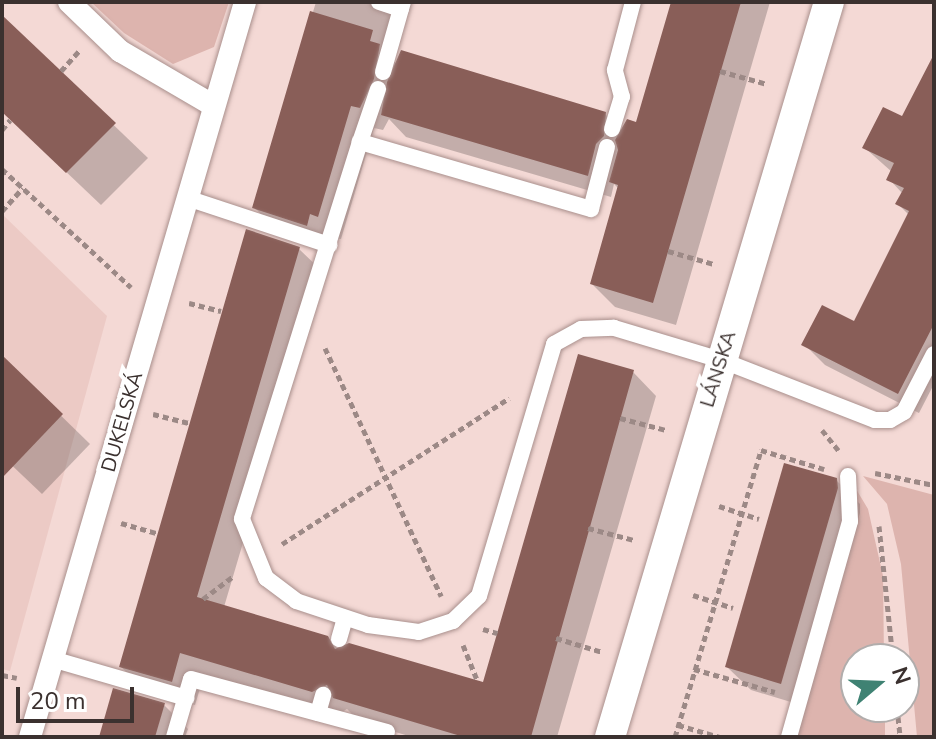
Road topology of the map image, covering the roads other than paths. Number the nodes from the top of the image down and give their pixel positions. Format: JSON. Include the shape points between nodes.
{"nodes":[{"id":1,"x":69,"y":2,"type":"edge"},
{"id":2,"x":245,"y":2,"type":"edge"},
{"id":3,"x":379,"y":2,"type":"edge"},
{"id":4,"x":633,"y":2,"type":"edge"},
{"id":5,"x":829,"y":2,"type":"edge"},
{"id":6,"x":402,"y":6,"type":"edge"},
{"id":7,"x":383,"y":72,"type":"dead end"},
{"id":8,"x":378,"y":89,"type":"dead end"},
{"id":9,"x":214,"y":106,"type":"junction"},
{"id":10,"x":612,"y":129,"type":"dead end"},
{"id":11,"x":360,"y":142,"type":"junction"},
{"id":12,"x":607,"y":147,"type":"dead end"},
{"id":13,"x":187,"y":198,"type":"junction"},
{"id":14,"x":329,"y":245,"type":"junction"},
{"id":15,"x":934,"y":354,"type":"edge"},
{"id":16,"x":721,"y":360,"type":"junction"},
{"id":17,"x":856,"y":474,"type":"road end"},
{"id":18,"x":345,"y":618,"type":"junction"},
{"id":19,"x":339,"y":639,"type":"dead end"},
{"id":20,"x":52,"y":659,"type":"junction"},
{"id":21,"x":323,"y":695,"type":"dead end"},
{"id":22,"x":186,"y":698,"type":"junction"},
{"id":23,"x":318,"y":713,"type":"junction"},
{"id":24,"x":387,"y":732,"type":"dead end"},
{"id":25,"x":30,"y":737,"type":"edge"},
{"id":26,"x":174,"y":737,"type":"edge"},
{"id":27,"x":610,"y":737,"type":"edge"},
{"id":28,"x":789,"y":737,"type":"edge"}],
"edges":[{"from":1,"to":9,"type":"street","via":[[120,51]]},
{"from":2,"to":9,"type":"street","name":"DUKELSKÁ"},
{"from":3,"to":6,"type":"lane"},
{"from":4,"to":10,"type":"lane","via":[[615,70],[622,97]]},
{"from":5,"to":16,"type":"street","name":"LÁNSKA"},
{"from":6,"to":7,"type":"lane"},
{"from":8,"to":11,"type":"lane"},
{"from":9,"to":13,"type":"street","name":"DUKELSKÁ"},
{"from":11,"to":12,"type":"lane","via":[[591,209]]},
{"from":11,"to":14,"type":"lane"},
{"from":13,"to":14,"type":"lane"},
{"from":13,"to":20,"type":"street","name":"DUKELSKÁ"},
{"from":14,"to":18,"type":"lane","via":[[242,519],[266,578],[296,601]]},
{"from":15,"to":16,"type":"lane","via":[[904,412],[890,420],[875,420]]},
{"from":16,"to":18,"type":"lane","via":[[614,328],[581,329],[554,344],[479,596],[453,621],[419,632]]},
{"from":16,"to":27,"type":"street","name":"LÁNSKA"},
{"from":17,"to":28,"type":"lane","via":[[850,521]]},
{"from":18,"to":19,"type":"lane"},
{"from":20,"to":22,"type":"lane"},
{"from":20,"to":25,"type":"street","name":"DUKELSKÁ"},
{"from":21,"to":23,"type":"lane"},
{"from":22,"to":23,"type":"lane","via":[[191,679]]},
{"from":22,"to":26,"type":"lane"},
{"from":23,"to":24,"type":"lane"}]}
